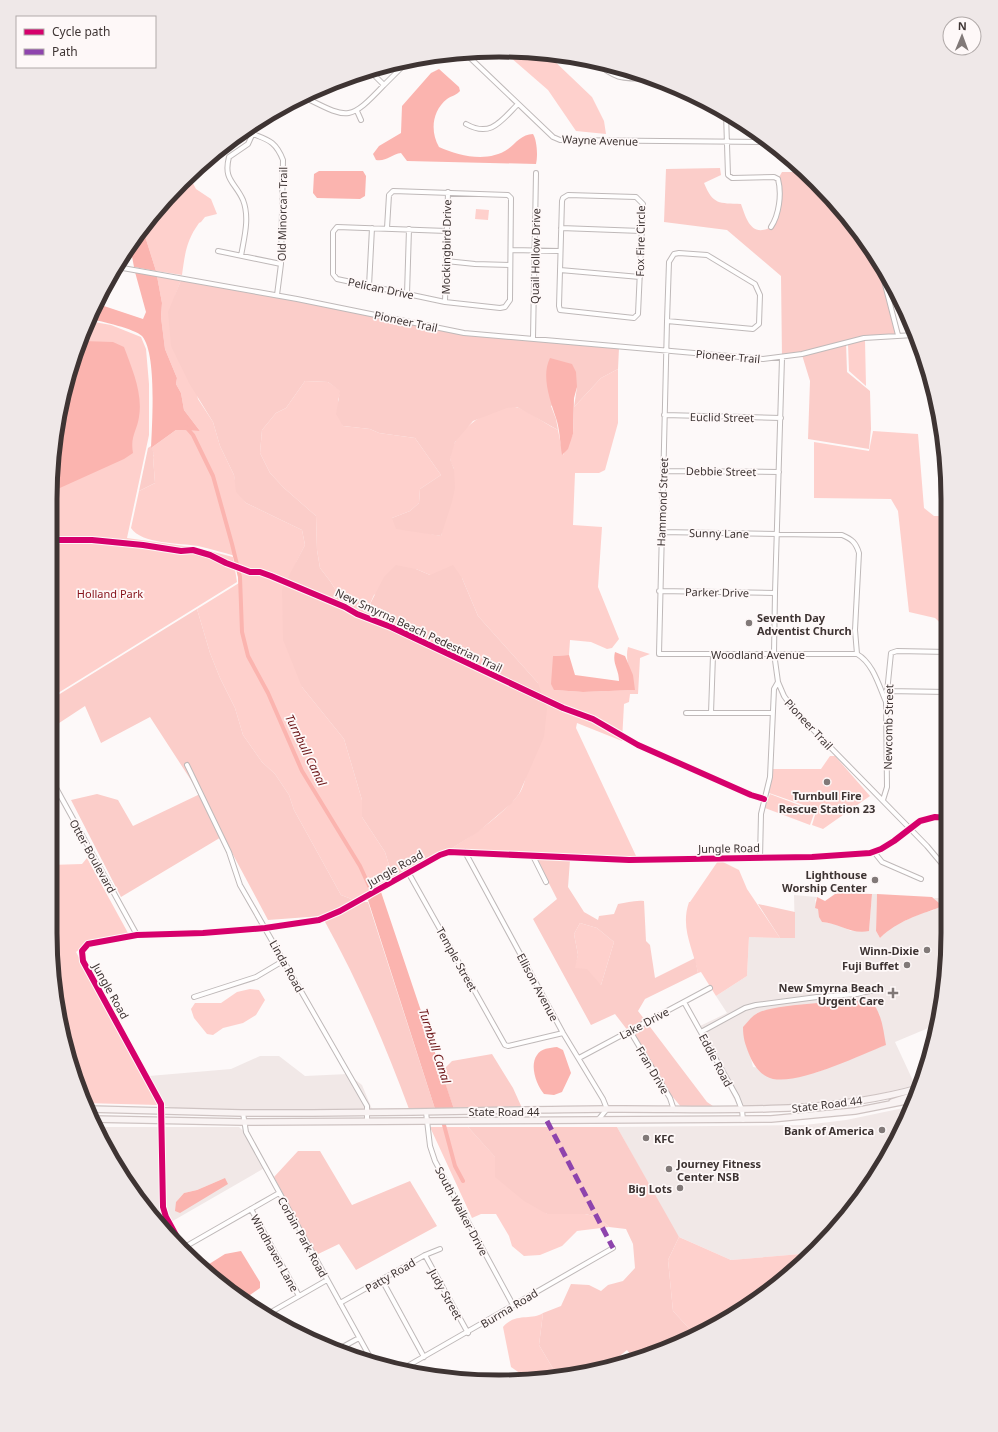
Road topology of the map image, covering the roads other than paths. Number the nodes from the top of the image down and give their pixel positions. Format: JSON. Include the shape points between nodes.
{"nodes":[{"id":1,"x":470,"y":58,"type":"edge"},
{"id":2,"x":401,"y":68,"type":"edge"},
{"id":3,"x":603,"y":69,"type":"edge"},
{"id":4,"x":374,"y":75,"type":"edge"},
{"id":5,"x":633,"y":78,"type":"edge"},
{"id":6,"x":384,"y":85,"type":"junction"},
{"id":7,"x":310,"y":100,"type":"edge"},
{"id":8,"x":518,"y":104,"type":"junction"},
{"id":9,"x":357,"y":111,"type":"junction"},
{"id":10,"x":362,"y":120,"type":"dead end"},
{"id":11,"x":726,"y":120,"type":"edge"},
{"id":12,"x":466,"y":124,"type":"dead end"},
{"id":13,"x":252,"y":133,"type":"joint"},
{"id":14,"x":726,"y":142,"type":"junction"},
{"id":15,"x":760,"y":142,"type":"edge"},
{"id":16,"x":536,"y":173,"type":"dead end"},
{"id":17,"x":448,"y":192,"type":"junction"},
{"id":18,"x":372,"y":228,"type":"junction"},
{"id":19,"x":388,"y":228,"type":"junction"},
{"id":20,"x":561,"y":228,"type":"junction"},
{"id":21,"x":772,"y":228,"type":"dead end"},
{"id":22,"x":409,"y":229,"type":"junction"},
{"id":23,"x":642,"y":230,"type":"junction"},
{"id":24,"x":447,"y":231,"type":"junction"},
{"id":25,"x":511,"y":250,"type":"junction"},
{"id":26,"x":535,"y":250,"type":"junction"},
{"id":27,"x":218,"y":251,"type":"dead end"},
{"id":28,"x":560,"y":251,"type":"junction"},
{"id":29,"x":241,"y":256,"type":"junction"},
{"id":30,"x":446,"y":261,"type":"junction"},
{"id":31,"x":281,"y":264,"type":"junction"},
{"id":32,"x":510,"y":265,"type":"junction"},
{"id":33,"x":122,"y":268,"type":"edge"},
{"id":34,"x":560,"y":270,"type":"junction"},
{"id":35,"x":640,"y":277,"type":"junction"},
{"id":36,"x":885,"y":284,"type":"edge"},
{"id":37,"x":369,"y":286,"type":"junction"},
{"id":38,"x":407,"y":294,"type":"junction"},
{"id":39,"x":277,"y":295,"type":"junction"},
{"id":40,"x":445,"y":302,"type":"junction"},
{"id":41,"x":667,"y":320,"type":"junction"},
{"id":42,"x":898,"y":335,"type":"junction"},
{"id":43,"x":909,"y":335,"type":"edge"},
{"id":44,"x":532,"y":338,"type":"junction"},
{"id":45,"x":666,"y":350,"type":"junction"},
{"id":46,"x":782,"y":358,"type":"junction"},
{"id":47,"x":664,"y":415,"type":"junction"},
{"id":48,"x":780,"y":418,"type":"junction"},
{"id":49,"x":663,"y":471,"type":"junction"},
{"id":50,"x":779,"y":472,"type":"junction"},
{"id":51,"x":661,"y":532,"type":"junction"},
{"id":52,"x":776,"y":534,"type":"junction"},
{"id":53,"x":659,"y":591,"type":"junction"},
{"id":54,"x":774,"y":593,"type":"junction"},
{"id":55,"x":941,"y":652,"type":"edge"},
{"id":56,"x":774,"y":653,"type":"junction"},
{"id":57,"x":659,"y":654,"type":"joint"},
{"id":58,"x":857,"y":654,"type":"junction"},
{"id":59,"x":713,"y":655,"type":"junction"},
{"id":60,"x":778,"y":682,"type":"junction"},
{"id":61,"x":881,"y":691,"type":"junction"},
{"id":62,"x":889,"y":691,"type":"junction"},
{"id":63,"x":941,"y":692,"type":"edge"},
{"id":64,"x":886,"y":702,"type":"junction"},
{"id":65,"x":686,"y":713,"type":"dead end"},
{"id":66,"x":711,"y":713,"type":"junction"},
{"id":67,"x":772,"y":713,"type":"junction"},
{"id":68,"x":186,"y":765,"type":"dead end"},
{"id":69,"x":57,"y":790,"type":"edge"},
{"id":70,"x":883,"y":800,"type":"junction"},
{"id":71,"x":941,"y":818,"type":"edge"},
{"id":72,"x":910,"y":828,"type":"junction"},
{"id":73,"x":465,"y":852,"type":"junction"},
{"id":74,"x":874,"y":852,"type":"junction"},
{"id":75,"x":533,"y":856,"type":"junction"},
{"id":76,"x":760,"y":858,"type":"junction"},
{"id":77,"x":941,"y":863,"type":"edge"},
{"id":78,"x":408,"y":872,"type":"junction"},
{"id":79,"x":921,"y":879,"type":"dead end"},
{"id":80,"x":546,"y":882,"type":"dead end"},
{"id":81,"x":265,"y":928,"type":"junction"},
{"id":82,"x":137,"y":935,"type":"junction"},
{"id":83,"x":283,"y":961,"type":"junction"},
{"id":84,"x":710,"y":988,"type":"dead end"},
{"id":85,"x":882,"y":988,"type":"dead end"},
{"id":86,"x":194,"y":997,"type":"dead end"},
{"id":87,"x":684,"y":1002,"type":"junction"},
{"id":88,"x":630,"y":1031,"type":"junction"},
{"id":89,"x":701,"y":1032,"type":"junction"},
{"id":90,"x":563,"y":1033,"type":"junction"},
{"id":91,"x":579,"y":1058,"type":"junction"},
{"id":92,"x":912,"y":1089,"type":"edge"},
{"id":93,"x":909,"y":1096,"type":"edge"},
{"id":94,"x":908,"y":1101,"type":"edge"},
{"id":95,"x":854,"y":1102,"type":"junction"},
{"id":96,"x":887,"y":1105,"type":"junction"},
{"id":97,"x":94,"y":1109,"type":"edge"},
{"id":98,"x":607,"y":1109,"type":"junction"},
{"id":99,"x":674,"y":1110,"type":"junction"},
{"id":100,"x":742,"y":1110,"type":"junction"},
{"id":101,"x":546,"y":1111,"type":"junction"},
{"id":102,"x":855,"y":1111,"type":"junction"},
{"id":103,"x":163,"y":1112,"type":"junction"},
{"id":104,"x":368,"y":1112,"type":"junction"},
{"id":105,"x":426,"y":1112,"type":"junction"},
{"id":106,"x":243,"y":1113,"type":"junction"},
{"id":107,"x":99,"y":1119,"type":"edge"},
{"id":108,"x":598,"y":1120,"type":"junction"},
{"id":109,"x":743,"y":1120,"type":"junction"},
{"id":110,"x":163,"y":1121,"type":"junction"},
{"id":111,"x":546,"y":1121,"type":"junction"},
{"id":112,"x":243,"y":1122,"type":"junction"},
{"id":113,"x":367,"y":1122,"type":"junction"},
{"id":114,"x":428,"y":1122,"type":"junction"},
{"id":115,"x":279,"y":1193,"type":"junction"},
{"id":116,"x":251,"y":1209,"type":"junction"},
{"id":117,"x":174,"y":1232,"type":"edge"},
{"id":118,"x":186,"y":1246,"type":"edge"},
{"id":119,"x":613,"y":1248,"type":"dead end"},
{"id":120,"x":440,"y":1249,"type":"dead end"},
{"id":121,"x":425,"y":1255,"type":"junction"},
{"id":122,"x":327,"y":1280,"type":"junction"},
{"id":123,"x":382,"y":1280,"type":"junction"},
{"id":124,"x":299,"y":1296,"type":"junction"},
{"id":125,"x":340,"y":1303,"type":"junction"},
{"id":126,"x":513,"y":1305,"type":"junction"},
{"id":127,"x":272,"y":1312,"type":"edge"},
{"id":128,"x":468,"y":1333,"type":"junction"},
{"id":129,"x":359,"y":1338,"type":"junction"},
{"id":130,"x":343,"y":1346,"type":"edge"},
{"id":131,"x":369,"y":1355,"type":"edge"},
{"id":132,"x":424,"y":1357,"type":"junction"},
{"id":133,"x":408,"y":1366,"type":"edge"}],
"edges":[{"from":1,"to":8,"type":"street","name":"Wayne Avenue"},
{"from":2,"to":6,"type":"street"},
{"from":3,"to":5,"type":"street","via":[[621,79]]},
{"from":4,"to":6,"type":"street"},
{"from":6,"to":9,"type":"street"},
{"from":7,"to":9,"type":"street","via":[[336,113]]},
{"from":8,"to":12,"type":"street","via":[[499,124],[487,130],[476,130]]},
{"from":8,"to":14,"type":"street","name":"Wayne Avenue","via":[[553,137],[560,140]]},
{"from":9,"to":10,"type":"street"},
{"from":11,"to":14,"type":"street"},
{"from":13,"to":29,"type":"street","via":[[248,144],[229,157],[226,168],[229,180],[242,200],[246,215]]},
{"from":13,"to":31,"type":"street","name":"Old Minorcan Trail","via":[[278,148],[283,160]]},
{"from":14,"to":15,"type":"street","name":"Wayne Avenue"},
{"from":14,"to":21,"type":"street","via":[[728,175],[732,178],[778,179],[780,185],[777,218]]},
{"from":16,"to":26,"type":"street","name":"Quail Hollow Drive"},
{"from":17,"to":19,"type":"street","via":[[393,190],[390,193]]},
{"from":17,"to":24,"type":"street","name":"Mockingbird Drive"},
{"from":17,"to":25,"type":"street","name":"Pelican Drive","via":[[508,195],[511,198]]},
{"from":18,"to":19,"type":"street","name":"Pelican Drive"},
{"from":18,"to":37,"type":"street"},
{"from":18,"to":37,"type":"street","name":"Pelican Drive","via":[[337,227],[333,232],[334,277]]},
{"from":19,"to":22,"type":"street","name":"Pelican Drive"},
{"from":20,"to":23,"type":"street"},
{"from":20,"to":23,"type":"street","name":"Fox Fire Circle","via":[[562,201],[568,195],[636,197],[643,204]]},
{"from":20,"to":28,"type":"street","name":"Fox Fire Circle"},
{"from":22,"to":24,"type":"street","name":"Pelican Drive"},
{"from":22,"to":38,"type":"street"},
{"from":23,"to":35,"type":"street","name":"Fox Fire Circle"},
{"from":24,"to":30,"type":"street","name":"Mockingbird Drive"},
{"from":25,"to":26,"type":"street"},
{"from":25,"to":32,"type":"street","name":"Pelican Drive"},
{"from":26,"to":28,"type":"street"},
{"from":26,"to":44,"type":"street","name":"Quail Hollow Drive"},
{"from":27,"to":29,"type":"street"},
{"from":28,"to":34,"type":"street","name":"Fox Fire Circle"},
{"from":29,"to":31,"type":"street"},
{"from":30,"to":32,"type":"street"},
{"from":30,"to":40,"type":"street","name":"Mockingbird Drive"},
{"from":31,"to":39,"type":"street","name":"Old Minorcan Trail"},
{"from":32,"to":40,"type":"street","name":"Pelican Drive","via":[[510,300],[505,307]]},
{"from":33,"to":39,"type":"street","name":"Pioneer Trail"},
{"from":34,"to":35,"type":"street"},
{"from":34,"to":35,"type":"street","name":"Fox Fire Circle","via":[[560,310],[634,318],[638,314]]},
{"from":36,"to":42,"type":"street"},
{"from":37,"to":38,"type":"street","name":"Pelican Drive"},
{"from":38,"to":40,"type":"street","name":"Pelican Drive"},
{"from":39,"to":44,"type":"street","name":"Pioneer Trail","via":[[464,333]]},
{"from":41,"to":41,"type":"street","name":"Hammond Street","via":[[669,262],[674,254],[679,252],[707,254],[755,284],[760,291],[759,324],[754,329]]},
{"from":41,"to":45,"type":"street","name":"Hammond Street"},
{"from":42,"to":43,"type":"street"},
{"from":42,"to":46,"type":"street","via":[[864,338]]},
{"from":44,"to":45,"type":"street","name":"Pioneer Trail"},
{"from":45,"to":46,"type":"street","name":"Pioneer Trail","via":[[763,359]]},
{"from":45,"to":47,"type":"street","name":"Hammond Street"},
{"from":46,"to":48,"type":"street","name":"Pioneer Trail"},
{"from":47,"to":48,"type":"street","name":"Euclid Street"},
{"from":47,"to":49,"type":"street","name":"Hammond Street"},
{"from":48,"to":50,"type":"street","name":"Pioneer Trail"},
{"from":49,"to":50,"type":"street","name":"Debbie Street"},
{"from":49,"to":51,"type":"street","name":"Hammond Street"},
{"from":50,"to":52,"type":"street","name":"Pioneer Trail"},
{"from":51,"to":52,"type":"street","name":"Sunny Lane"},
{"from":51,"to":53,"type":"street","name":"Hammond Street"},
{"from":52,"to":54,"type":"street","name":"Pioneer Trail"},
{"from":52,"to":58,"type":"street","name":"Sunny Lane","via":[[842,535],[853,540],[859,553]]},
{"from":53,"to":54,"type":"street","name":"Parker Drive"},
{"from":53,"to":57,"type":"street","name":"Hammond Street"},
{"from":54,"to":56,"type":"street","name":"Pioneer Trail"},
{"from":55,"to":62,"type":"street","name":"Newcomb Street","via":[[891,653]]},
{"from":56,"to":58,"type":"street","name":"Woodland Avenue"},
{"from":56,"to":59,"type":"street","name":"Woodland Avenue"},
{"from":56,"to":60,"type":"street","name":"Pioneer Trail"},
{"from":57,"to":59,"type":"street","name":"Woodland Avenue"},
{"from":58,"to":61,"type":"street","via":[[864,658]]},
{"from":59,"to":66,"type":"street"},
{"from":60,"to":67,"type":"street","via":[[774,689]]},
{"from":60,"to":70,"type":"street","name":"Pioneer Trail","via":[[794,710]]},
{"from":61,"to":62,"type":"street"},
{"from":61,"to":64,"type":"street"},
{"from":62,"to":63,"type":"street"},
{"from":62,"to":64,"type":"street","name":"Newcomb Street"},
{"from":64,"to":70,"type":"street","name":"Newcomb Street","via":[[887,787]]},
{"from":65,"to":66,"type":"street"},
{"from":66,"to":67,"type":"street"},
{"from":67,"to":76,"type":"street","via":[[770,777],[762,814]]},
{"from":68,"to":81,"type":"street","name":"Linda Road","via":[[228,852],[240,886]]},
{"from":69,"to":82,"type":"street","name":"Otter Boulevard"},
{"from":70,"to":72,"type":"street","name":"Pioneer Trail"},
{"from":71,"to":72,"type":"street","via":[[927,818]]},
{"from":72,"to":74,"type":"street","name":"Jungle Road"},
{"from":72,"to":77,"type":"street","name":"Pioneer Trail"},
{"from":73,"to":75,"type":"street","name":"Jungle Road"},
{"from":73,"to":78,"type":"street","name":"Jungle Road","via":[[440,855]]},
{"from":73,"to":90,"type":"street","name":"Ellison Avenue"},
{"from":74,"to":76,"type":"street","name":"Jungle Road"},
{"from":74,"to":79,"type":"street","via":[[882,862]]},
{"from":75,"to":76,"type":"street","name":"Jungle Road","via":[[629,860]]},
{"from":75,"to":80,"type":"street"},
{"from":78,"to":81,"type":"street","name":"Jungle Road","via":[[319,920]]},
{"from":78,"to":90,"type":"street","name":"Temple Street","via":[[506,1046]]},
{"from":81,"to":82,"type":"street","name":"Jungle Road","via":[[203,934]]},
{"from":81,"to":83,"type":"street","name":"Linda Road"},
{"from":82,"to":103,"type":"street","name":"Jungle Road","via":[[88,944],[82,950],[81,956],[158,1098]]},
{"from":83,"to":86,"type":"street","via":[[256,977]]},
{"from":83,"to":104,"type":"street","name":"Linda Road","via":[[364,1100]]},
{"from":84,"to":87,"type":"street","name":"Lake Drive"},
{"from":85,"to":89,"type":"street","via":[[857,994],[756,1005],[745,1008]]},
{"from":87,"to":88,"type":"street","name":"Lake Drive"},
{"from":87,"to":89,"type":"street","name":"Eddie Road"},
{"from":88,"to":91,"type":"street","name":"Lake Drive"},
{"from":88,"to":99,"type":"street","name":"Fran Drive","via":[[670,1098]]},
{"from":89,"to":100,"type":"street","name":"Eddie Road"},
{"from":90,"to":91,"type":"street","name":"Ellison Avenue"},
{"from":91,"to":98,"type":"street","name":"Ellison Avenue"},
{"from":92,"to":95,"type":"main road","name":"State Road 44"},
{"from":93,"to":96,"type":"main road"},
{"from":94,"to":96,"type":"main road","name":"State Road 44"},
{"from":95,"to":100,"type":"main road","name":"State Road 44","via":[[805,1108]]},
{"from":95,"to":102,"type":"street"},
{"from":96,"to":102,"type":"main road","name":"State Road 44"},
{"from":97,"to":103,"type":"main road","name":"State Road 44"},
{"from":98,"to":99,"type":"main road","name":"State Road 44"},
{"from":98,"to":101,"type":"main road","name":"State Road 44"},
{"from":98,"to":108,"type":"street"},
{"from":99,"to":100,"type":"main road","name":"State Road 44"},
{"from":100,"to":109,"type":"street","name":"Eddie Road"},
{"from":101,"to":105,"type":"main road","name":"State Road 44"},
{"from":101,"to":111,"type":"main road"},
{"from":102,"to":109,"type":"main road","name":"State Road 44","via":[[799,1118]]},
{"from":103,"to":106,"type":"main road","name":"State Road 44"},
{"from":103,"to":110,"type":"street","name":"Jungle Road"},
{"from":104,"to":105,"type":"main road","name":"State Road 44"},
{"from":104,"to":106,"type":"main road","name":"State Road 44"},
{"from":104,"to":113,"type":"street","name":"Linda Road"},
{"from":105,"to":114,"type":"street","name":"South Walker Drive"},
{"from":106,"to":112,"type":"street","name":"Corbin Park Road"},
{"from":107,"to":110,"type":"main road","name":"State Road 44"},
{"from":108,"to":109,"type":"main road","name":"State Road 44"},
{"from":108,"to":111,"type":"main road","name":"State Road 44"},
{"from":110,"to":112,"type":"main road","name":"State Road 44"},
{"from":110,"to":117,"type":"street","name":"Jungle Road","via":[[164,1207],[166,1218]]},
{"from":111,"to":114,"type":"main road","name":"State Road 44"},
{"from":112,"to":113,"type":"main road","name":"State Road 44"},
{"from":112,"to":115,"type":"street","name":"Corbin Park Road"},
{"from":113,"to":114,"type":"main road","name":"State Road 44"},
{"from":114,"to":126,"type":"street","name":"South Walker Drive","via":[[430,1146],[435,1161]]},
{"from":115,"to":116,"type":"street"},
{"from":115,"to":122,"type":"street","name":"Corbin Park Road"},
{"from":116,"to":118,"type":"street"},
{"from":116,"to":124,"type":"street","name":"Windhaven Lane"},
{"from":119,"to":126,"type":"street","name":"Burma Road"},
{"from":120,"to":121,"type":"street","name":"Patty Road"},
{"from":121,"to":123,"type":"street","name":"Patty Road"},
{"from":121,"to":128,"type":"street","name":"Judy Street"},
{"from":122,"to":124,"type":"street"},
{"from":122,"to":125,"type":"street","name":"Corbin Park Road"},
{"from":123,"to":125,"type":"street","name":"Patty Road"},
{"from":123,"to":132,"type":"street"},
{"from":124,"to":127,"type":"street"},
{"from":125,"to":129,"type":"street","name":"Corbin Park Road"},
{"from":126,"to":128,"type":"street","name":"Burma Road"},
{"from":128,"to":132,"type":"street","name":"Burma Road"},
{"from":129,"to":130,"type":"street"},
{"from":129,"to":131,"type":"street","name":"Corbin Park Road"},
{"from":132,"to":133,"type":"street","name":"Burma Road"}]}
